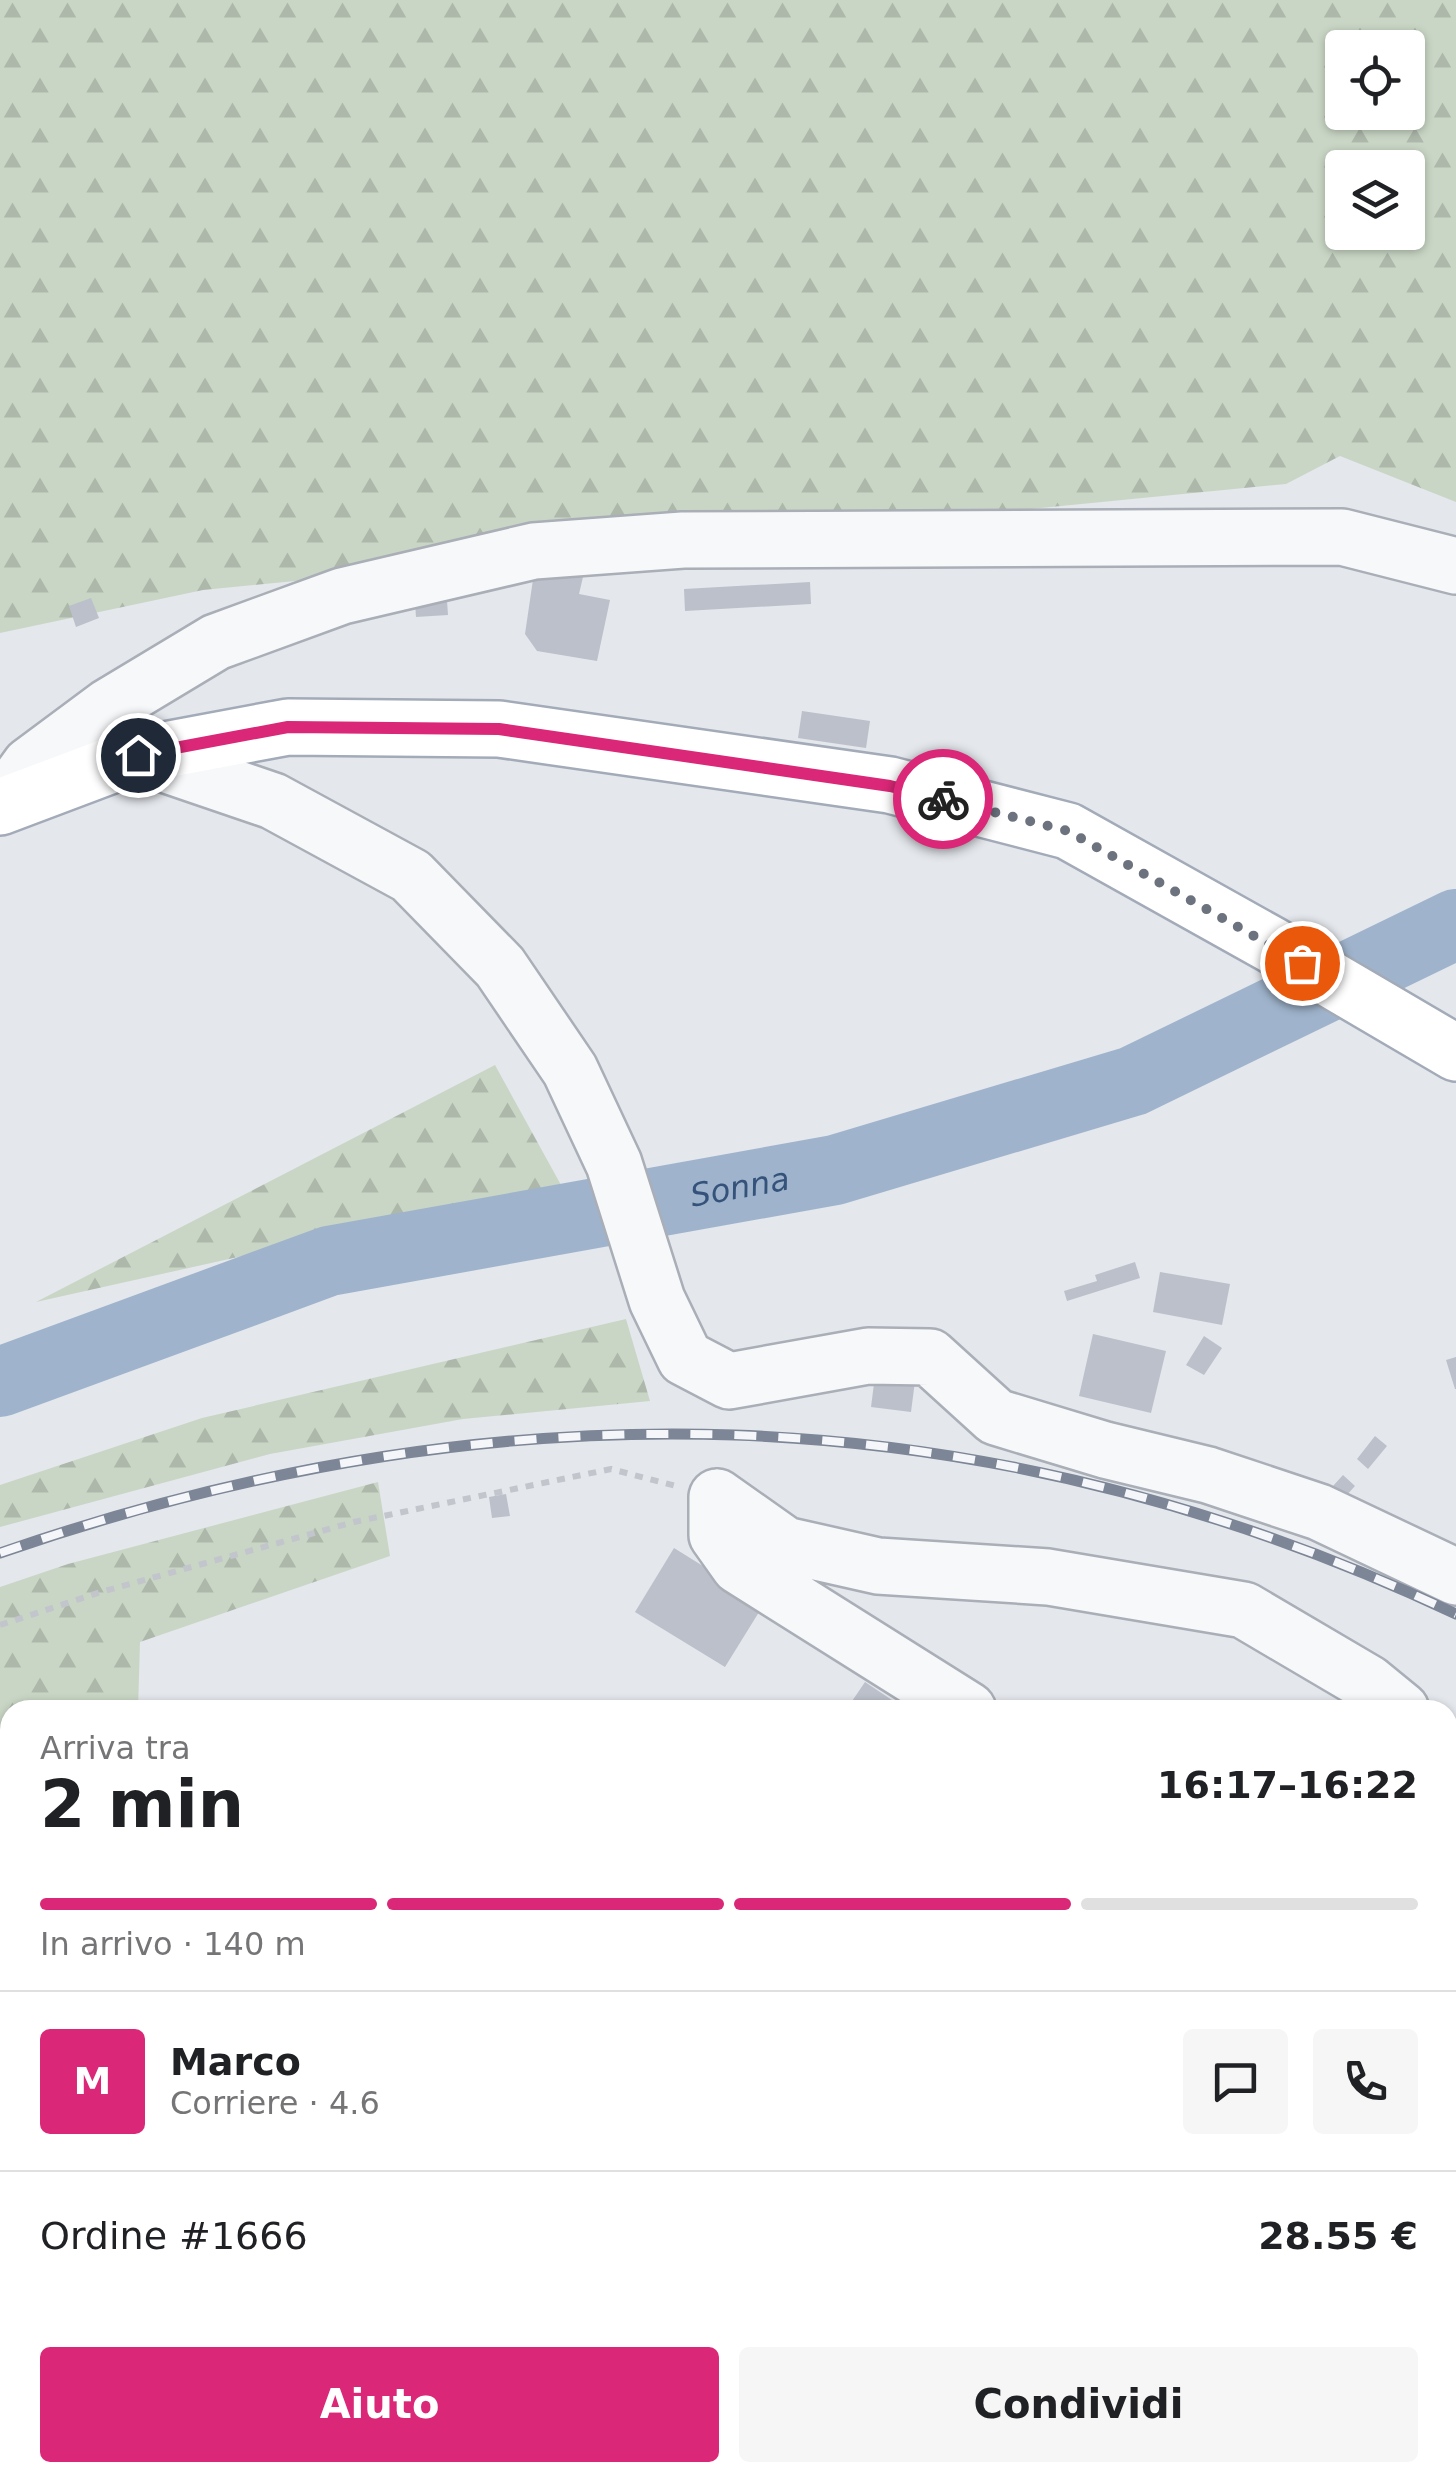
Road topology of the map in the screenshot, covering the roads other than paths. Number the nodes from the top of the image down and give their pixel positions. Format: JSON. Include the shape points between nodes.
{"nodes":[{"id":1,"x":1456,"y":566,"type":"edge"},
{"id":2,"x":138,"y":755,"type":"junction"},
{"id":3,"x":0,"y":807,"type":"edge"},
{"id":4,"x":1456,"y":1053,"type":"edge"},
{"id":5,"x":1456,"y":1577,"type":"edge"},
{"id":6,"x":952,"y":1700,"type":"edge"},
{"id":7,"x":1390,"y":1700,"type":"edge"}],
"edges":[{"from":1,"to":3,"type":"street","via":[[1342,537],[683,540],[534,551],[342,596],[216,642],[30,764]]},
{"from":2,"to":3,"type":"main road"},
{"from":2,"to":4,"type":"main road","via":[[288,727],[499,729],[890,786],[1068,831]]},
{"from":2,"to":5,"type":"street","via":[[273,801],[411,876],[500,966],[570,1070],[614,1164],[658,1300],[685,1358],[729,1381],[868,1356],[930,1357],[996,1417],[1319,1512]]},
{"from":6,"to":7,"type":"street","via":[[739,1566],[716,1535],[717,1497],[785,1544],[878,1566],[1048,1576],[1244,1610]]}]}
